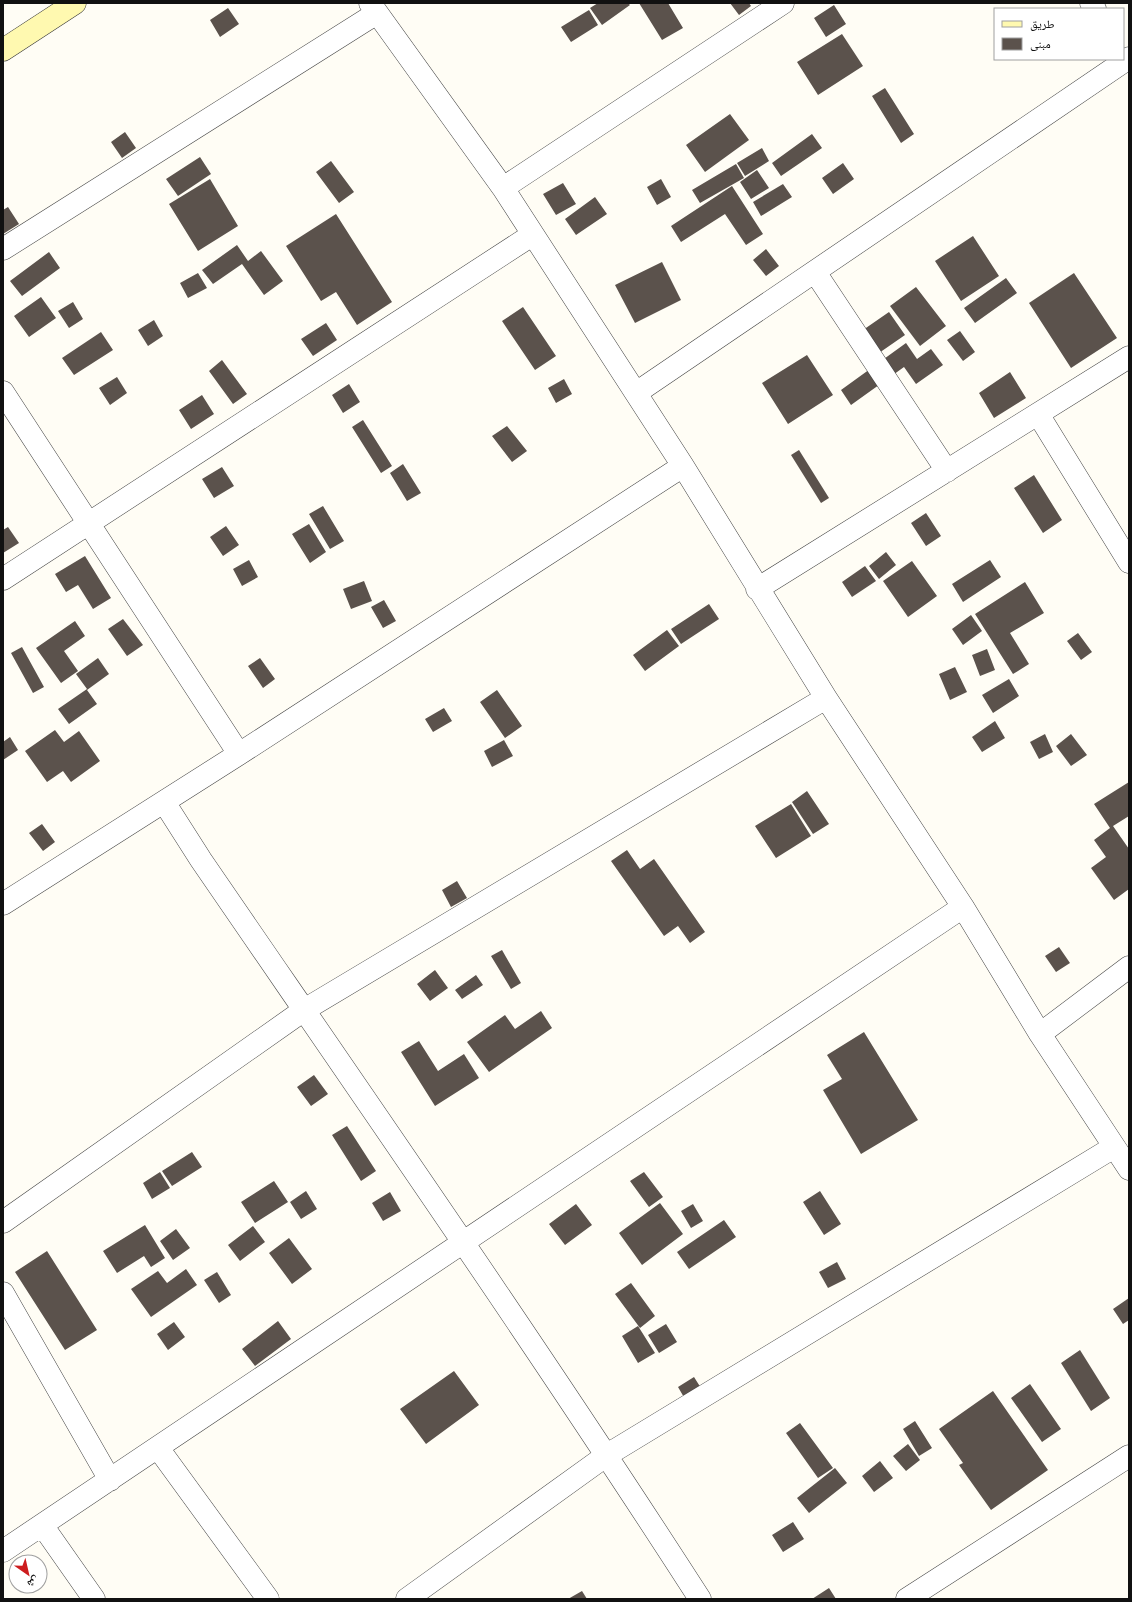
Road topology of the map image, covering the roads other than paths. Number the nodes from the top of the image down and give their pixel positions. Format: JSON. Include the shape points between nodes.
{"nodes":[{"id":1,"x":75,"y":3,"type":"edge"},
{"id":2,"x":783,"y":3,"type":"edge"},
{"id":3,"x":373,"y":8,"type":"edge"},
{"id":4,"x":3,"y":50,"type":"edge"},
{"id":5,"x":1129,"y":58,"type":"edge"},
{"id":6,"x":503,"y":188,"type":"junction"},
{"id":7,"x":532,"y":235,"type":"junction"},
{"id":8,"x":3,"y":249,"type":"edge"},
{"id":9,"x":815,"y":272,"type":"junction"},
{"id":10,"x":1129,"y":357,"type":"edge"},
{"id":11,"x":3,"y":392,"type":"edge"},
{"id":12,"x":636,"y":394,"type":"junction"},
{"id":13,"x":1038,"y":414,"type":"junction"},
{"id":14,"x":683,"y":466,"type":"junction"},
{"id":15,"x":947,"y":471,"type":"junction"},
{"id":16,"x":90,"y":523,"type":"junction"},
{"id":17,"x":1129,"y":562,"type":"edge"},
{"id":18,"x":3,"y":579,"type":"edge"},
{"id":19,"x":757,"y":589,"type":"junction"},
{"id":20,"x":826,"y":698,"type":"junction"},
{"id":21,"x":239,"y":754,"type":"junction"},
{"id":22,"x":164,"y":802,"type":"junction"},
{"id":23,"x":3,"y":904,"type":"edge"},
{"id":24,"x":963,"y":908,"type":"junction"},
{"id":25,"x":1129,"y":967,"type":"edge"},
{"id":26,"x":304,"y":1010,"type":"junction"},
{"id":27,"x":1040,"y":1034,"type":"junction"},
{"id":28,"x":1114,"y":1147,"type":"junction"},
{"id":29,"x":1129,"y":1169,"type":"edge"},
{"id":30,"x":3,"y":1222,"type":"edge"},
{"id":31,"x":464,"y":1243,"type":"junction"},
{"id":32,"x":3,"y":1293,"type":"edge"},
{"id":33,"x":158,"y":1448,"type":"junction"},
{"id":34,"x":607,"y":1455,"type":"junction"},
{"id":35,"x":1129,"y":1456,"type":"edge"},
{"id":36,"x":110,"y":1480,"type":"junction"},
{"id":37,"x":42,"y":1525,"type":"junction"},
{"id":38,"x":3,"y":1551,"type":"edge"},
{"id":39,"x":94,"y":1599,"type":"edge"},
{"id":40,"x":268,"y":1599,"type":"edge"},
{"id":41,"x":407,"y":1599,"type":"edge"},
{"id":42,"x":700,"y":1599,"type":"edge"},
{"id":43,"x":907,"y":1599,"type":"edge"}],
"edges":[{"from":1,"to":4,"type":"street"},
{"from":2,"to":6,"type":"street"},
{"from":3,"to":6,"type":"street"},
{"from":3,"to":8,"type":"street"},
{"from":5,"to":9,"type":"street"},
{"from":6,"to":7,"type":"street"},
{"from":7,"to":12,"type":"street"},
{"from":7,"to":16,"type":"street"},
{"from":9,"to":12,"type":"street"},
{"from":9,"to":15,"type":"street"},
{"from":10,"to":13,"type":"street"},
{"from":11,"to":16,"type":"street"},
{"from":12,"to":14,"type":"street"},
{"from":13,"to":15,"type":"street"},
{"from":13,"to":17,"type":"street"},
{"from":14,"to":19,"type":"street"},
{"from":14,"to":21,"type":"street"},
{"from":15,"to":19,"type":"street"},
{"from":16,"to":18,"type":"street"},
{"from":16,"to":21,"type":"street"},
{"from":19,"to":20,"type":"street"},
{"from":20,"to":24,"type":"street"},
{"from":20,"to":26,"type":"street"},
{"from":21,"to":22,"type":"street"},
{"from":22,"to":23,"type":"street"},
{"from":22,"to":26,"type":"street"},
{"from":24,"to":27,"type":"street"},
{"from":24,"to":31,"type":"street"},
{"from":25,"to":27,"type":"street"},
{"from":26,"to":30,"type":"street"},
{"from":26,"to":31,"type":"street"},
{"from":27,"to":28,"type":"street"},
{"from":28,"to":29,"type":"street"},
{"from":28,"to":34,"type":"street"},
{"from":31,"to":33,"type":"street"},
{"from":31,"to":34,"type":"street"},
{"from":32,"to":36,"type":"street"},
{"from":33,"to":36,"type":"street"},
{"from":33,"to":40,"type":"street"},
{"from":34,"to":41,"type":"street"},
{"from":34,"to":42,"type":"street"},
{"from":35,"to":43,"type":"street"},
{"from":36,"to":37,"type":"street"},
{"from":37,"to":38,"type":"street"},
{"from":37,"to":39,"type":"street"}]}
